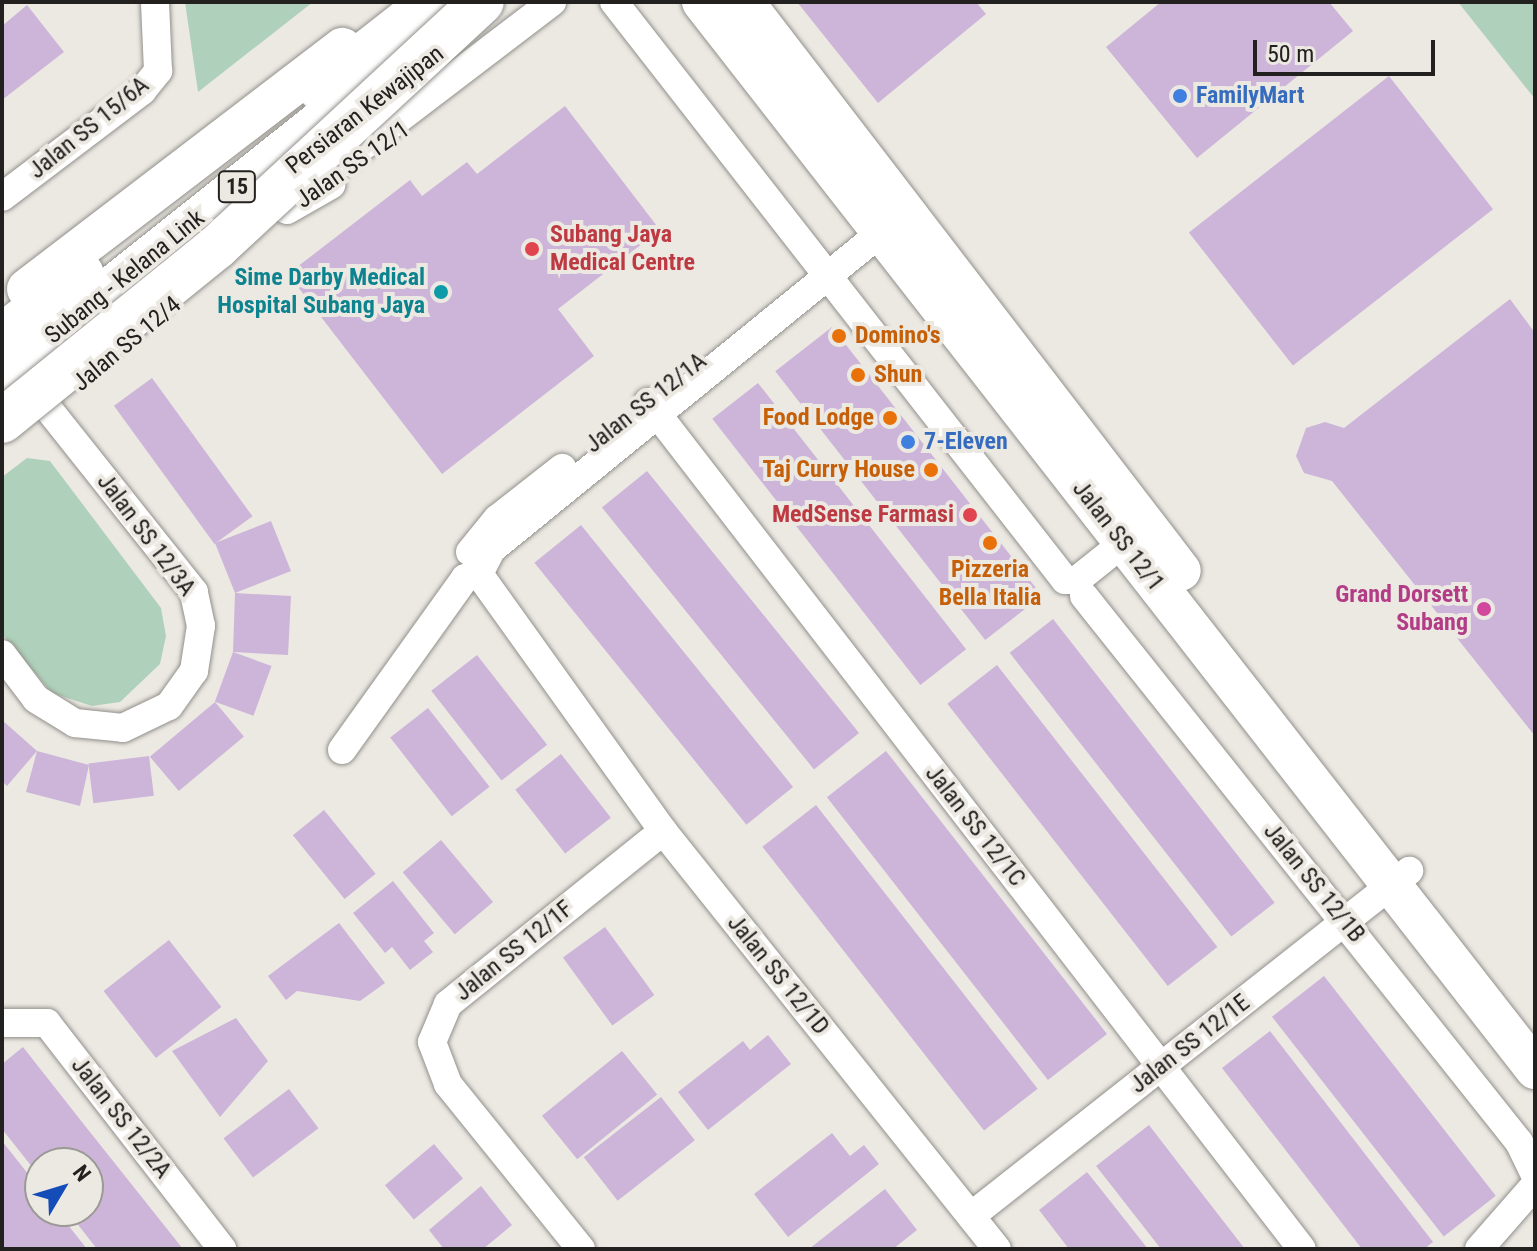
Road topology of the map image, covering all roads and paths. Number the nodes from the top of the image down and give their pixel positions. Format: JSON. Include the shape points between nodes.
{"nodes":[{"id":1,"x":155,"y":2,"type":"edge"},
{"id":2,"x":402,"y":2,"type":"edge"},
{"id":3,"x":418,"y":2,"type":"edge"},
{"id":4,"x":431,"y":2,"type":"edge"},
{"id":5,"x":476,"y":2,"type":"edge"},
{"id":6,"x":482,"y":2,"type":"edge"},
{"id":7,"x":502,"y":2,"type":"edge"},
{"id":8,"x":552,"y":2,"type":"edge"},
{"id":9,"x":574,"y":2,"type":"edge"},
{"id":10,"x":614,"y":2,"type":"edge"},
{"id":11,"x":630,"y":2,"type":"edge"},
{"id":12,"x":702,"y":2,"type":"edge"},
{"id":13,"x":744,"y":2,"type":"edge"},
{"id":14,"x":351,"y":41,"type":"junction"},
{"id":15,"x":2,"y":197,"type":"edge"},
{"id":16,"x":287,"y":210,"type":"junction"},
{"id":17,"x":851,"y":260,"type":"junction"},
{"id":18,"x":2,"y":308,"type":"edge"},
{"id":19,"x":2,"y":336,"type":"edge"},
{"id":20,"x":2,"y":376,"type":"edge"},
{"id":21,"x":2,"y":396,"type":"edge"},
{"id":22,"x":653,"y":409,"type":"junction"},
{"id":23,"x":49,"y":410,"type":"junction"},
{"id":24,"x":4,"y":433,"type":"edge"},
{"id":25,"x":1135,"y":534,"type":"junction"},
{"id":26,"x":472,"y":576,"type":"junction"},
{"id":27,"x":1084,"y":596,"type":"dead end"},
{"id":28,"x":2,"y":654,"type":"edge"},
{"id":29,"x":342,"y":750,"type":"dead end"},
{"id":30,"x":663,"y":831,"type":"junction"},
{"id":31,"x":1399,"y":879,"type":"junction"},
{"id":32,"x":1346,"y":921,"type":"junction"},
{"id":33,"x":2,"y":1023,"type":"edge"},
{"id":34,"x":1535,"y":1030,"type":"edge"},
{"id":35,"x":1161,"y":1067,"type":"junction"},
{"id":36,"x":1535,"y":1069,"type":"edge"},
{"id":37,"x":1535,"y":1175,"type":"edge"},
{"id":38,"x":1535,"y":1185,"type":"edge"},
{"id":39,"x":971,"y":1216,"type":"junction"},
{"id":40,"x":222,"y":1249,"type":"edge"},
{"id":41,"x":581,"y":1249,"type":"edge"},
{"id":42,"x":997,"y":1249,"type":"edge"},
{"id":43,"x":1302,"y":1249,"type":"edge"},
{"id":44,"x":1479,"y":1249,"type":"edge"}],
"edges":[{"from":1,"to":15,"type":"street","name":"Jalan SS 15/6A","via":[[158,71],[142,91]]},
{"from":2,"to":14,"type":"street"},
{"from":3,"to":14,"type":"street"},
{"from":4,"to":19,"type":"main road","name":"Subang - Kelana Link","number":"15"},
{"from":5,"to":20,"type":"main road","name":"Subang - Kelana Link","number":"15","bridge":true},
{"from":6,"to":24,"type":"main road","bridge":true,"via":[[217,247]]},
{"from":7,"to":21,"type":"street","name":"Persiaran Kewajipan"},
{"from":8,"to":16,"type":"street","name":"Jalan SS 12/1"},
{"from":9,"to":16,"type":"street","name":"Jalan SS 12/1","via":[[303,206]]},
{"from":10,"to":17,"type":"street","name":"Jalan SS 12/1"},
{"from":11,"to":17,"type":"street","name":"Jalan SS 12/1"},
{"from":12,"to":17,"type":"street","name":"Jalan SS 12/1"},
{"from":13,"to":17,"type":"street","name":"Jalan SS 12/1"},
{"from":14,"to":18,"type":"street"},
{"from":16,"to":23,"type":"street","name":"Jalan SS 12/4"},
{"from":17,"to":22,"type":"street","name":"Jalan SS 12/1A"},
{"from":17,"to":25,"type":"street","name":"Jalan SS 12/1"},
{"from":17,"to":25,"type":"street","via":[[1065,580],[1077,580]]},
{"from":22,"to":26,"type":"street","name":"Jalan SS 12/1A","via":[[492,549]]},
{"from":22,"to":35,"type":"street","name":"Jalan SS 12/1C"},
{"from":23,"to":24,"type":"street","name":"Jalan SS 12/4"},
{"from":23,"to":28,"type":"street","name":"Jalan SS 12/3A","via":[[194,592],[201,626],[194,671],[169,706],[123,728],[75,723],[36,699]]},
{"from":25,"to":31,"type":"street","name":"Jalan SS 12/1"},
{"from":26,"to":29,"type":"street","name":"Jalan SS 12/1A"},
{"from":26,"to":30,"type":"street","name":"Jalan SS 12/1D","via":[[531,671],[562,699]]},
{"from":27,"to":32,"type":"street","name":"Jalan SS 12/1B"},
{"from":30,"to":39,"type":"street","name":"Jalan SS 12/1D"},
{"from":30,"to":41,"type":"street","name":"Jalan SS 12/1F","via":[[436,1021],[436,1062],[448,1084]]},
{"from":31,"to":32,"type":"street","name":"Jalan SS 12/1E"},
{"from":31,"to":34,"type":"street","name":"Jalan SS 12/1"},
{"from":31,"to":36,"type":"street","name":"Jalan SS 12/1"},
{"from":32,"to":35,"type":"street","name":"Jalan SS 12/1E"},
{"from":32,"to":37,"type":"street","name":"Jalan SS 12/1B","via":[[1519,1142]]},
{"from":33,"to":40,"type":"street","name":"Jalan SS 12/2A","via":[[47,1023]]},
{"from":35,"to":39,"type":"street","name":"Jalan SS 12/1E"},
{"from":35,"to":43,"type":"street","name":"Jalan SS 12/1C"},
{"from":38,"to":44,"type":"street"},
{"from":39,"to":42,"type":"street","name":"Jalan SS 12/1D"}]}
